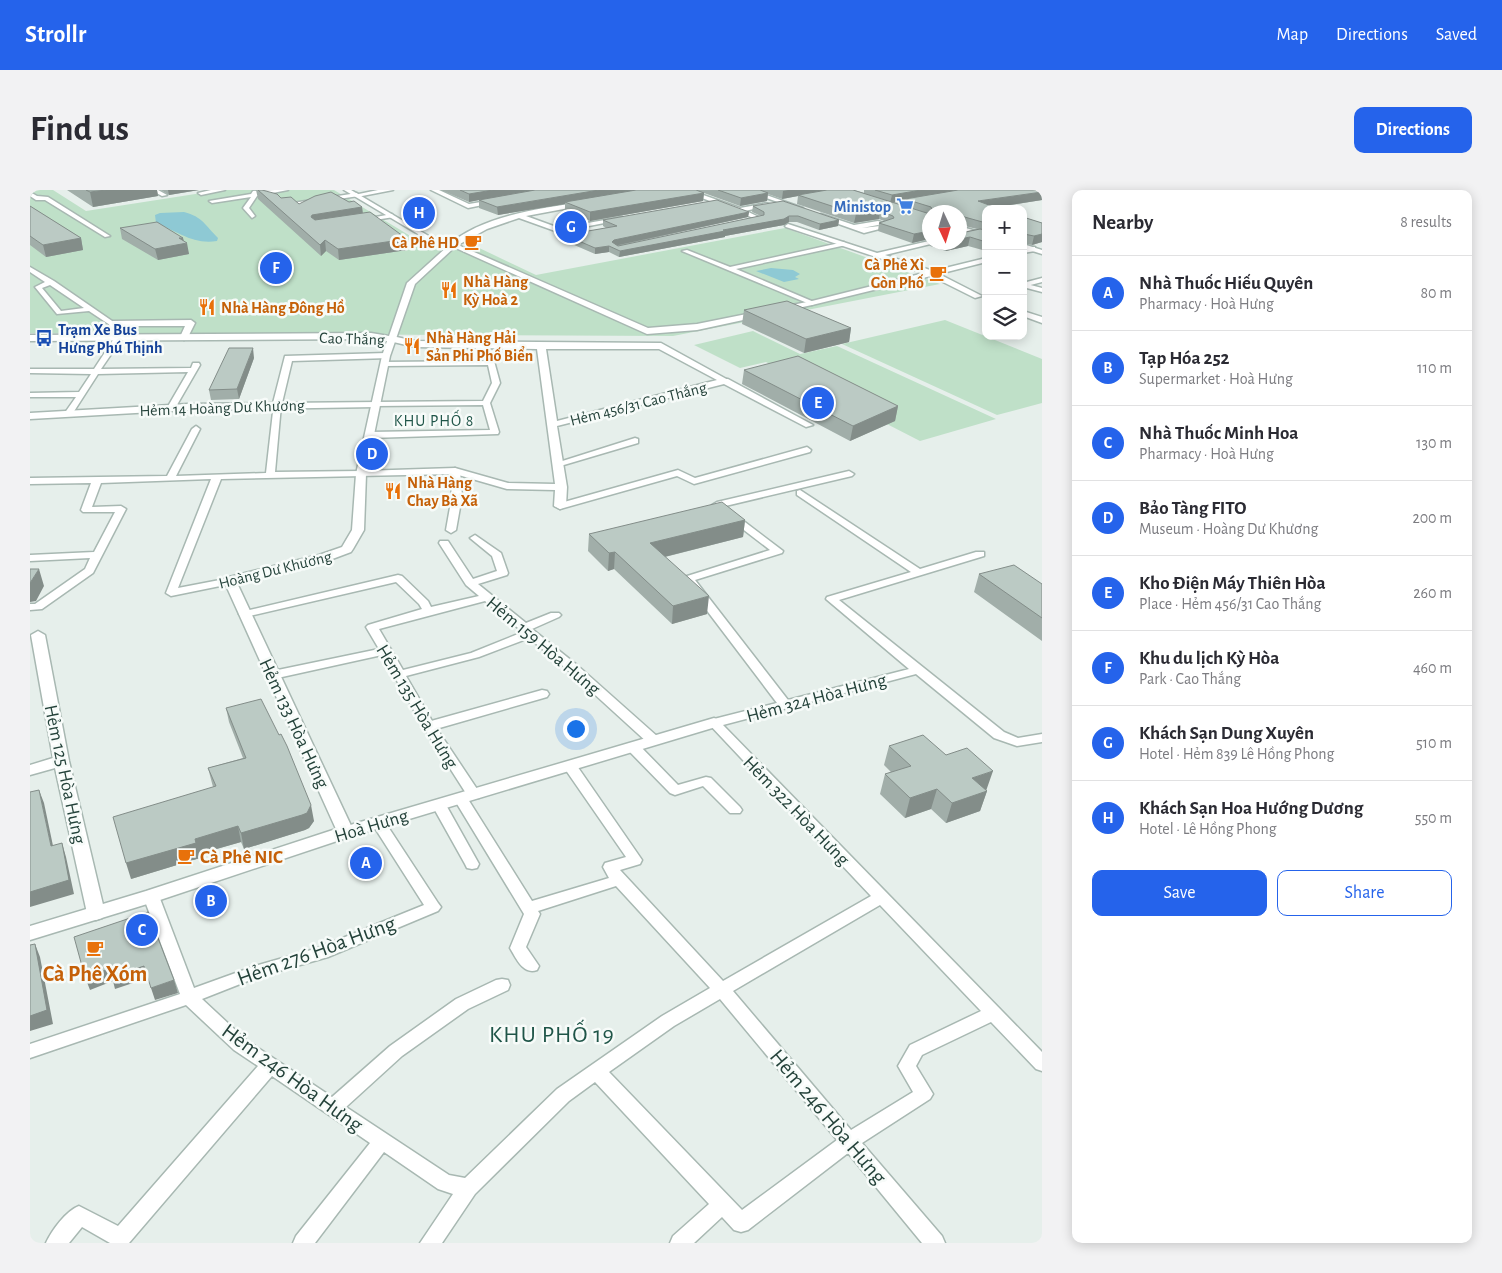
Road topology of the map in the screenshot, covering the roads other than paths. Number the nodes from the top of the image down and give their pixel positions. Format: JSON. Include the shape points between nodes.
{"nodes":[{"id":1,"x":154,"y":190,"type":"edge"},
{"id":2,"x":222,"y":190,"type":"edge"},
{"id":3,"x":247,"y":190,"type":"edge"},
{"id":4,"x":285,"y":190,"type":"edge"},
{"id":5,"x":347,"y":190,"type":"edge"},
{"id":6,"x":390,"y":190,"type":"edge"},
{"id":7,"x":434,"y":190,"type":"edge"},
{"id":8,"x":683,"y":190,"type":"edge"},
{"id":9,"x":746,"y":190,"type":"edge"},
{"id":10,"x":369,"y":191,"type":"edge"},
{"id":11,"x":201,"y":193,"type":"dead end"},
{"id":12,"x":256,"y":194,"type":"junction"},
{"id":13,"x":164,"y":195,"type":"dead end"},
{"id":14,"x":357,"y":195,"type":"junction"},
{"id":15,"x":32,"y":197,"type":"edge"},
{"id":16,"x":380,"y":198,"type":"dead end"},
{"id":17,"x":799,"y":199,"type":"edge"},
{"id":18,"x":504,"y":200,"type":"edge"},
{"id":19,"x":212,"y":201,"type":"dead end"},
{"id":20,"x":594,"y":202,"type":"edge"},
{"id":21,"x":719,"y":202,"type":"junction"},
{"id":22,"x":782,"y":202,"type":"junction"},
{"id":23,"x":283,"y":205,"type":"edge"},
{"id":24,"x":700,"y":206,"type":"edge"},
{"id":25,"x":740,"y":210,"type":"junction"},
{"id":26,"x":517,"y":215,"type":"junction"},
{"id":27,"x":252,"y":216,"type":"dead end"},
{"id":28,"x":392,"y":216,"type":"junction"},
{"id":29,"x":634,"y":217,"type":"edge"},
{"id":30,"x":354,"y":222,"type":"edge"},
{"id":31,"x":741,"y":224,"type":"edge"},
{"id":32,"x":788,"y":226,"type":"edge"},
{"id":33,"x":854,"y":228,"type":"dead end"},
{"id":34,"x":967,"y":230,"type":"edge"},
{"id":35,"x":437,"y":232,"type":"dead end"},
{"id":36,"x":982,"y":235,"type":"edge"},
{"id":37,"x":107,"y":236,"type":"dead end"},
{"id":38,"x":967,"y":237,"type":"edge"},
{"id":39,"x":844,"y":244,"type":"junction"},
{"id":40,"x":453,"y":245,"type":"junction"},
{"id":41,"x":922,"y":245,"type":"edge"},
{"id":42,"x":1027,"y":247,"type":"edge"},
{"id":43,"x":1032,"y":249,"type":"junction"},
{"id":44,"x":1027,"y":250,"type":"edge"},
{"id":45,"x":685,"y":251,"type":"dead end"},
{"id":46,"x":1042,"y":252,"type":"edge"},
{"id":47,"x":876,"y":255,"type":"junction"},
{"id":48,"x":982,"y":261,"type":"edge"},
{"id":49,"x":30,"y":269,"type":"edge"},
{"id":50,"x":729,"y":269,"type":"junction"},
{"id":51,"x":929,"y":272,"type":"junction"},
{"id":52,"x":1042,"y":280,"type":"edge"},
{"id":53,"x":52,"y":282,"type":"junction"},
{"id":54,"x":1027,"y":284,"type":"edge"},
{"id":55,"x":1027,"y":286,"type":"edge"},
{"id":56,"x":1042,"y":290,"type":"edge"},
{"id":57,"x":982,"y":297,"type":"edge"},
{"id":58,"x":812,"y":303,"type":"junction"},
{"id":59,"x":89,"y":309,"type":"junction"},
{"id":60,"x":1027,"y":315,"type":"edge"},
{"id":61,"x":1042,"y":320,"type":"edge"},
{"id":62,"x":113,"y":324,"type":"junction"},
{"id":63,"x":119,"y":337,"type":"junction"},
{"id":64,"x":184,"y":337,"type":"junction"},
{"id":65,"x":30,"y":338,"type":"edge"},
{"id":66,"x":392,"y":339,"type":"junction"},
{"id":67,"x":541,"y":346,"type":"junction"},
{"id":68,"x":386,"y":360,"type":"junction"},
{"id":69,"x":97,"y":371,"type":"junction"},
{"id":70,"x":30,"y":372,"type":"edge"},
{"id":71,"x":725,"y":381,"type":"junction"},
{"id":72,"x":30,"y":394,"type":"edge"},
{"id":73,"x":81,"y":394,"type":"junction"},
{"id":74,"x":486,"y":403,"type":"junction"},
{"id":75,"x":376,"y":404,"type":"junction"},
{"id":76,"x":277,"y":405,"type":"junction"},
{"id":77,"x":171,"y":408,"type":"junction"},
{"id":78,"x":68,"y":414,"type":"junction"},
{"id":79,"x":30,"y":416,"type":"edge"},
{"id":80,"x":551,"y":425,"type":"junction"},
{"id":81,"x":809,"y":425,"type":"dead end"},
{"id":82,"x":196,"y":429,"type":"dead end"},
{"id":83,"x":370,"y":435,"type":"junction"},
{"id":84,"x":635,"y":441,"type":"dead end"},
{"id":85,"x":807,"y":450,"type":"dead end"},
{"id":86,"x":557,"y":464,"type":"junction"},
{"id":87,"x":455,"y":471,"type":"junction"},
{"id":88,"x":360,"y":474,"type":"junction"},
{"id":89,"x":849,"y":474,"type":"dead end"},
{"id":90,"x":270,"y":475,"type":"junction"},
{"id":91,"x":217,"y":476,"type":"junction"},
{"id":92,"x":170,"y":479,"type":"junction"},
{"id":93,"x":97,"y":480,"type":"junction"},
{"id":94,"x":30,"y":481,"type":"edge"},
{"id":95,"x":561,"y":487,"type":"junction"},
{"id":96,"x":800,"y":493,"type":"dead end"},
{"id":97,"x":560,"y":506,"type":"joint"},
{"id":98,"x":451,"y":530,"type":"dead end"},
{"id":99,"x":475,"y":538,"type":"dead end"},
{"id":100,"x":444,"y":542,"type":"dead end"},
{"id":101,"x":980,"y":554,"type":"dead end"},
{"id":102,"x":97,"y":555,"type":"junction"},
{"id":103,"x":30,"y":558,"type":"edge"},
{"id":104,"x":920,"y":574,"type":"junction"},
{"id":105,"x":230,"y":581,"type":"junction"},
{"id":106,"x":470,"y":583,"type":"junction"},
{"id":107,"x":486,"y":597,"type":"junction"},
{"id":108,"x":30,"y":607,"type":"edge"},
{"id":109,"x":428,"y":611,"type":"junction"},
{"id":110,"x":245,"y":614,"type":"junction"},
{"id":111,"x":555,"y":616,"type":"dead end"},
{"id":112,"x":528,"y":630,"type":"junction"},
{"id":113,"x":38,"y":635,"type":"dead end"},
{"id":114,"x":384,"y":651,"type":"junction"},
{"id":115,"x":918,"y":670,"type":"junction"},
{"id":116,"x":273,"y":675,"type":"junction"},
{"id":117,"x":398,"y":675,"type":"junction"},
{"id":118,"x":542,"y":694,"type":"dead end"},
{"id":119,"x":785,"y":705,"type":"junction"},
{"id":120,"x":714,"y":723,"type":"junction"},
{"id":121,"x":429,"y":726,"type":"junction"},
{"id":122,"x":1042,"y":738,"type":"edge"},
{"id":123,"x":653,"y":740,"type":"junction"},
{"id":124,"x":633,"y":747,"type":"junction"},
{"id":125,"x":61,"y":762,"type":"junction"},
{"id":126,"x":570,"y":766,"type":"junction"},
{"id":127,"x":30,"y":770,"type":"edge"},
{"id":128,"x":467,"y":797,"type":"junction"},
{"id":129,"x":439,"y":806,"type":"junction"},
{"id":130,"x":735,"y":810,"type":"dead end"},
{"id":131,"x":378,"y":822,"type":"junction"},
{"id":132,"x":346,"y":832,"type":"junction"},
{"id":133,"x":472,"y":864,"type":"dead end"},
{"id":134,"x":619,"y":880,"type":"junction"},
{"id":135,"x":151,"y":896,"type":"junction"},
{"id":136,"x":880,"y":898,"type":"junction"},
{"id":137,"x":529,"y":908,"type":"junction"},
{"id":138,"x":96,"y":913,"type":"junction"},
{"id":139,"x":30,"y":933,"type":"edge"},
{"id":140,"x":531,"y":966,"type":"dead end"},
{"id":141,"x":502,"y":985,"type":"dead end"},
{"id":142,"x":722,"y":990,"type":"junction"},
{"id":143,"x":189,"y":997,"type":"junction"},
{"id":144,"x":993,"y":1013,"type":"junction"},
{"id":145,"x":30,"y":1051,"type":"edge"},
{"id":146,"x":1042,"y":1064,"type":"edge"},
{"id":147,"x":270,"y":1065,"type":"junction"},
{"id":148,"x":597,"y":1072,"type":"junction"},
{"id":149,"x":332,"y":1108,"type":"junction"},
{"id":150,"x":382,"y":1141,"type":"junction"},
{"id":151,"x":850,"y":1141,"type":"junction"},
{"id":152,"x":468,"y":1188,"type":"junction"},
{"id":153,"x":723,"y":1204,"type":"junction"},
{"id":154,"x":56,"y":1243,"type":"edge"},
{"id":155,"x":303,"y":1243,"type":"edge"},
{"id":156,"x":430,"y":1243,"type":"edge"},
{"id":157,"x":680,"y":1243,"type":"edge"},
{"id":158,"x":936,"y":1243,"type":"edge"}],
"edges":[{"from":1,"to":13,"type":"lane"},
{"from":2,"to":11,"type":"lane"},
{"from":3,"to":12,"type":"lane"},
{"from":4,"to":12,"type":"lane"},
{"from":5,"to":14,"type":"street"},
{"from":6,"to":10,"type":"street"},
{"from":7,"to":18,"type":"street","via":[[468,206]]},
{"from":8,"to":21,"type":"street"},
{"from":9,"to":22,"type":"street"},
{"from":10,"to":14,"type":"street"},
{"from":10,"to":16,"type":"street"},
{"from":12,"to":19,"type":"lane"},
{"from":12,"to":27,"type":"lane","via":[[246,208]]},
{"from":14,"to":23,"type":"lane"},
{"from":14,"to":28,"type":"street"},
{"from":15,"to":37,"type":"lane","via":[[46,198]]},
{"from":17,"to":22,"type":"street"},
{"from":20,"to":26,"type":"street","name":"Hoàng Dư Khương"},
{"from":21,"to":24,"type":"street"},
{"from":21,"to":25,"type":"street"},
{"from":22,"to":25,"type":"street"},
{"from":22,"to":33,"type":"street"},
{"from":25,"to":31,"type":"lane","via":[[760,219]]},
{"from":26,"to":29,"type":"street","via":[[558,230]]},
{"from":26,"to":40,"type":"street","name":"Hoàng Dư Khương","via":[[479,229]]},
{"from":28,"to":30,"type":"lane"},
{"from":28,"to":40,"type":"street","via":[[430,239]]},
{"from":32,"to":39,"type":"street"},
{"from":34,"to":36,"type":"street"},
{"from":35,"to":40,"type":"street"},
{"from":36,"to":38,"type":"street"},
{"from":39,"to":47,"type":"street"},
{"from":39,"to":50,"type":"lane"},
{"from":40,"to":58,"type":"street","via":[[647,331],[697,327]]},
{"from":40,"to":66,"type":"street","name":"Hoàng Dư Khương","via":[[411,283]]},
{"from":41,"to":47,"type":"street"},
{"from":42,"to":43,"type":"street"},
{"from":43,"to":44,"type":"street"},
{"from":43,"to":46,"type":"street"},
{"from":45,"to":50,"type":"lane"},
{"from":47,"to":51,"type":"street"},
{"from":48,"to":51,"type":"street"},
{"from":49,"to":53,"type":"lane"},
{"from":50,"to":58,"type":"lane"},
{"from":51,"to":57,"type":"street"},
{"from":51,"to":58,"type":"street"},
{"from":52,"to":54,"type":"street"},
{"from":53,"to":59,"type":"lane"},
{"from":53,"to":59,"type":"lane","via":[[38,287],[59,313]]},
{"from":55,"to":56,"type":"lane"},
{"from":59,"to":62,"type":"lane"},
{"from":60,"to":61,"type":"street"},
{"from":62,"to":63,"type":"lane"},
{"from":62,"to":64,"type":"street","via":[[191,323]]},
{"from":63,"to":64,"type":"street","name":"Cao Thắng"},
{"from":63,"to":65,"type":"street","name":"Cao Thắng"},
{"from":63,"to":69,"type":"lane"},
{"from":64,"to":66,"type":"street","name":"Cao Thắng","via":[[371,336]]},
{"from":66,"to":67,"type":"street","name":"Cao Thắng","via":[[415,344]]},
{"from":66,"to":68,"type":"street","name":"Hoàng Dư Khương"},
{"from":67,"to":71,"type":"street","name":"Cao Thắng","via":[[661,346]]},
{"from":67,"to":80,"type":"street"},
{"from":68,"to":74,"type":"lane","via":[[491,363],[496,383]]},
{"from":68,"to":75,"type":"street","name":"Hoàng Dư Khương"},
{"from":68,"to":76,"type":"street","via":[[288,358]]},
{"from":69,"to":70,"type":"lane"},
{"from":69,"to":73,"type":"lane"},
{"from":69,"to":77,"type":"lane","via":[[195,367]]},
{"from":71,"to":80,"type":"street","name":"Hẻm 456/31 Cao Thắng"},
{"from":71,"to":81,"type":"lane"},
{"from":72,"to":73,"type":"lane"},
{"from":73,"to":78,"type":"lane"},
{"from":74,"to":75,"type":"lane"},
{"from":74,"to":83,"type":"lane","via":[[495,432]]},
{"from":75,"to":76,"type":"street","name":"Hẻm 14 Hoàng Dư Khương"},
{"from":75,"to":83,"type":"street","name":"Hoàng Dư Khương"},
{"from":76,"to":77,"type":"street","name":"Hẻm 14 Hoàng Dư Khương"},
{"from":76,"to":90,"type":"lane"},
{"from":77,"to":78,"type":"street","name":"Hẻm 14 Hoàng Dư Khương"},
{"from":78,"to":79,"type":"street","name":"Hẻm 14 Hoàng Dư Khương"},
{"from":80,"to":86,"type":"street"},
{"from":82,"to":92,"type":"lane"},
{"from":83,"to":88,"type":"street","name":"Hoàng Dư Khương"},
{"from":84,"to":86,"type":"lane"},
{"from":85,"to":97,"type":"lane","via":[[694,481],[678,473]]},
{"from":86,"to":95,"type":"street"},
{"from":87,"to":88,"type":"street"},
{"from":87,"to":95,"type":"street","via":[[507,486]]},
{"from":87,"to":98,"type":"lane","via":[[457,496]]},
{"from":88,"to":90,"type":"lane"},
{"from":88,"to":105,"type":"street","name":"Hoàng Dư Khương","via":[[358,530],[348,549]]},
{"from":89,"to":119,"type":"lane","via":[[713,507],[778,551],[688,579]]},
{"from":90,"to":91,"type":"lane"},
{"from":91,"to":92,"type":"lane"},
{"from":91,"to":105,"type":"lane","name":"Hoàng Dư Khương","via":[[171,593]]},
{"from":92,"to":93,"type":"lane"},
{"from":93,"to":94,"type":"lane"},
{"from":93,"to":102,"type":"lane","via":[[86,510],[121,509]]},
{"from":95,"to":97,"type":"street"},
{"from":96,"to":104,"type":"lane"},
{"from":99,"to":106,"type":"lane","via":[[497,555],[503,573]]},
{"from":100,"to":106,"type":"lane","name":"Hẻm 159 Hòa Hưng"},
{"from":101,"to":104,"type":"lane"},
{"from":102,"to":103,"type":"lane"},
{"from":102,"to":108,"type":"lane","via":[[89,572],[38,607]]},
{"from":104,"to":115,"type":"lane","name":"Hẻm 324 Hòa Hưng","via":[[832,599]]},
{"from":105,"to":110,"type":"street","name":"Hẻm 133 Hòa Hưng"},
{"from":106,"to":107,"type":"lane","name":"Hẻm 159 Hòa Hưng"},
{"from":107,"to":109,"type":"lane"},
{"from":107,"to":112,"type":"lane","name":"Hẻm 159 Hòa Hưng"},
{"from":109,"to":110,"type":"lane","via":[[398,578]]},
{"from":109,"to":114,"type":"lane","name":"Hẻm 135 Hòa Hưng","via":[[372,627]]},
{"from":110,"to":116,"type":"street","name":"Hẻm 133 Hòa Hưng"},
{"from":111,"to":112,"type":"lane"},
{"from":112,"to":117,"type":"lane","via":[[475,655]]},
{"from":112,"to":123,"type":"lane","name":"Hẻm 159 Hòa Hưng"},
{"from":113,"to":125,"type":"street","name":"Hẻm 125 Hòa Hưng"},
{"from":114,"to":116,"type":"lane"},
{"from":114,"to":117,"type":"lane","name":"Hẻm 135 Hòa Hưng"},
{"from":115,"to":119,"type":"lane","name":"Hẻm 324 Hòa Hưng"},
{"from":115,"to":122,"type":"lane","name":"Hẻm 324 Hòa Hưng","via":[[999,735],[1017,742]]},
{"from":116,"to":132,"type":"street","name":"Hẻm 133 Hòa Hưng"},
{"from":117,"to":121,"type":"lane","name":"Hẻm 135 Hòa Hưng"},
{"from":118,"to":121,"type":"street"},
{"from":119,"to":120,"type":"lane","name":"Hẻm 324 Hòa Hưng"},
{"from":120,"to":123,"type":"street","name":"Hoà Hưng"},
{"from":120,"to":136,"type":"lane","name":"Hẻm 322 Hòa Hưng"},
{"from":121,"to":128,"type":"lane","name":"Hẻm 135 Hòa Hưng"},
{"from":123,"to":124,"type":"street","name":"Hoà Hưng"},
{"from":124,"to":126,"type":"street","name":"Hoà Hưng"},
{"from":124,"to":130,"type":"lane","via":[[675,790],[706,781]]},
{"from":125,"to":127,"type":"street"},
{"from":125,"to":138,"type":"street","name":"Hẻm 125 Hòa Hưng"},
{"from":126,"to":128,"type":"street","name":"Hoà Hưng"},
{"from":126,"to":134,"type":"lane","via":[[635,860],[610,867]]},
{"from":128,"to":129,"type":"street","name":"Hoà Hưng"},
{"from":128,"to":137,"type":"lane","name":"Hẻm 135 Hòa Hưng"},
{"from":129,"to":131,"type":"street","name":"Hoà Hưng"},
{"from":129,"to":133,"type":"lane"},
{"from":131,"to":132,"type":"street","name":"Hoà Hưng"},
{"from":131,"to":143,"type":"lane","name":"Hẻm 276 Hòa Hưng","via":[[433,907],[322,953],[255,972]]},
{"from":132,"to":135,"type":"street","name":"Hoà Hưng"},
{"from":134,"to":137,"type":"lane"},
{"from":134,"to":142,"type":"lane","name":"Hẻm 246 Hòa Hưng"},
{"from":135,"to":138,"type":"street","name":"Hoà Hưng"},
{"from":135,"to":143,"type":"lane","name":"Hẻm 246 Hòa Hưng"},
{"from":136,"to":142,"type":"lane"},
{"from":136,"to":144,"type":"lane","name":"Hẻm 322 Hòa Hưng"},
{"from":137,"to":140,"type":"lane","via":[[532,914],[518,948]]},
{"from":138,"to":139,"type":"street","name":"Hoà Hưng"},
{"from":141,"to":149,"type":"lane","via":[[462,1004],[396,1051]]},
{"from":142,"to":148,"type":"lane","via":[[668,1022]]},
{"from":142,"to":151,"type":"lane","name":"Hẻm 246 Hòa Hưng"},
{"from":143,"to":145,"type":"lane"},
{"from":143,"to":147,"type":"lane","name":"Hẻm 246 Hòa Hưng","via":[[240,1045]]},
{"from":144,"to":146,"type":"lane","name":"Hẻm 322 Hòa Hưng"},
{"from":144,"to":151,"type":"lane","via":[[916,1050],[907,1066],[924,1094]]},
{"from":147,"to":149,"type":"lane","name":"Hẻm 246 Hòa Hưng"},
{"from":147,"to":154,"type":"lane","via":[[120,1238],[79,1215]]},
{"from":148,"to":152,"type":"lane","via":[[563,1096]]},
{"from":148,"to":153,"type":"lane"},
{"from":149,"to":150,"type":"lane","name":"Hẻm 246 Hòa Hưng"},
{"from":150,"to":152,"type":"lane","name":"Hẻm 246 Hòa Hưng","via":[[445,1183]]},
{"from":150,"to":155,"type":"lane"},
{"from":151,"to":153,"type":"lane","via":[[741,1223]]},
{"from":151,"to":158,"type":"lane","name":"Hẻm 246 Hòa Hưng"},
{"from":152,"to":156,"type":"lane"},
{"from":153,"to":157,"type":"lane"}]}
